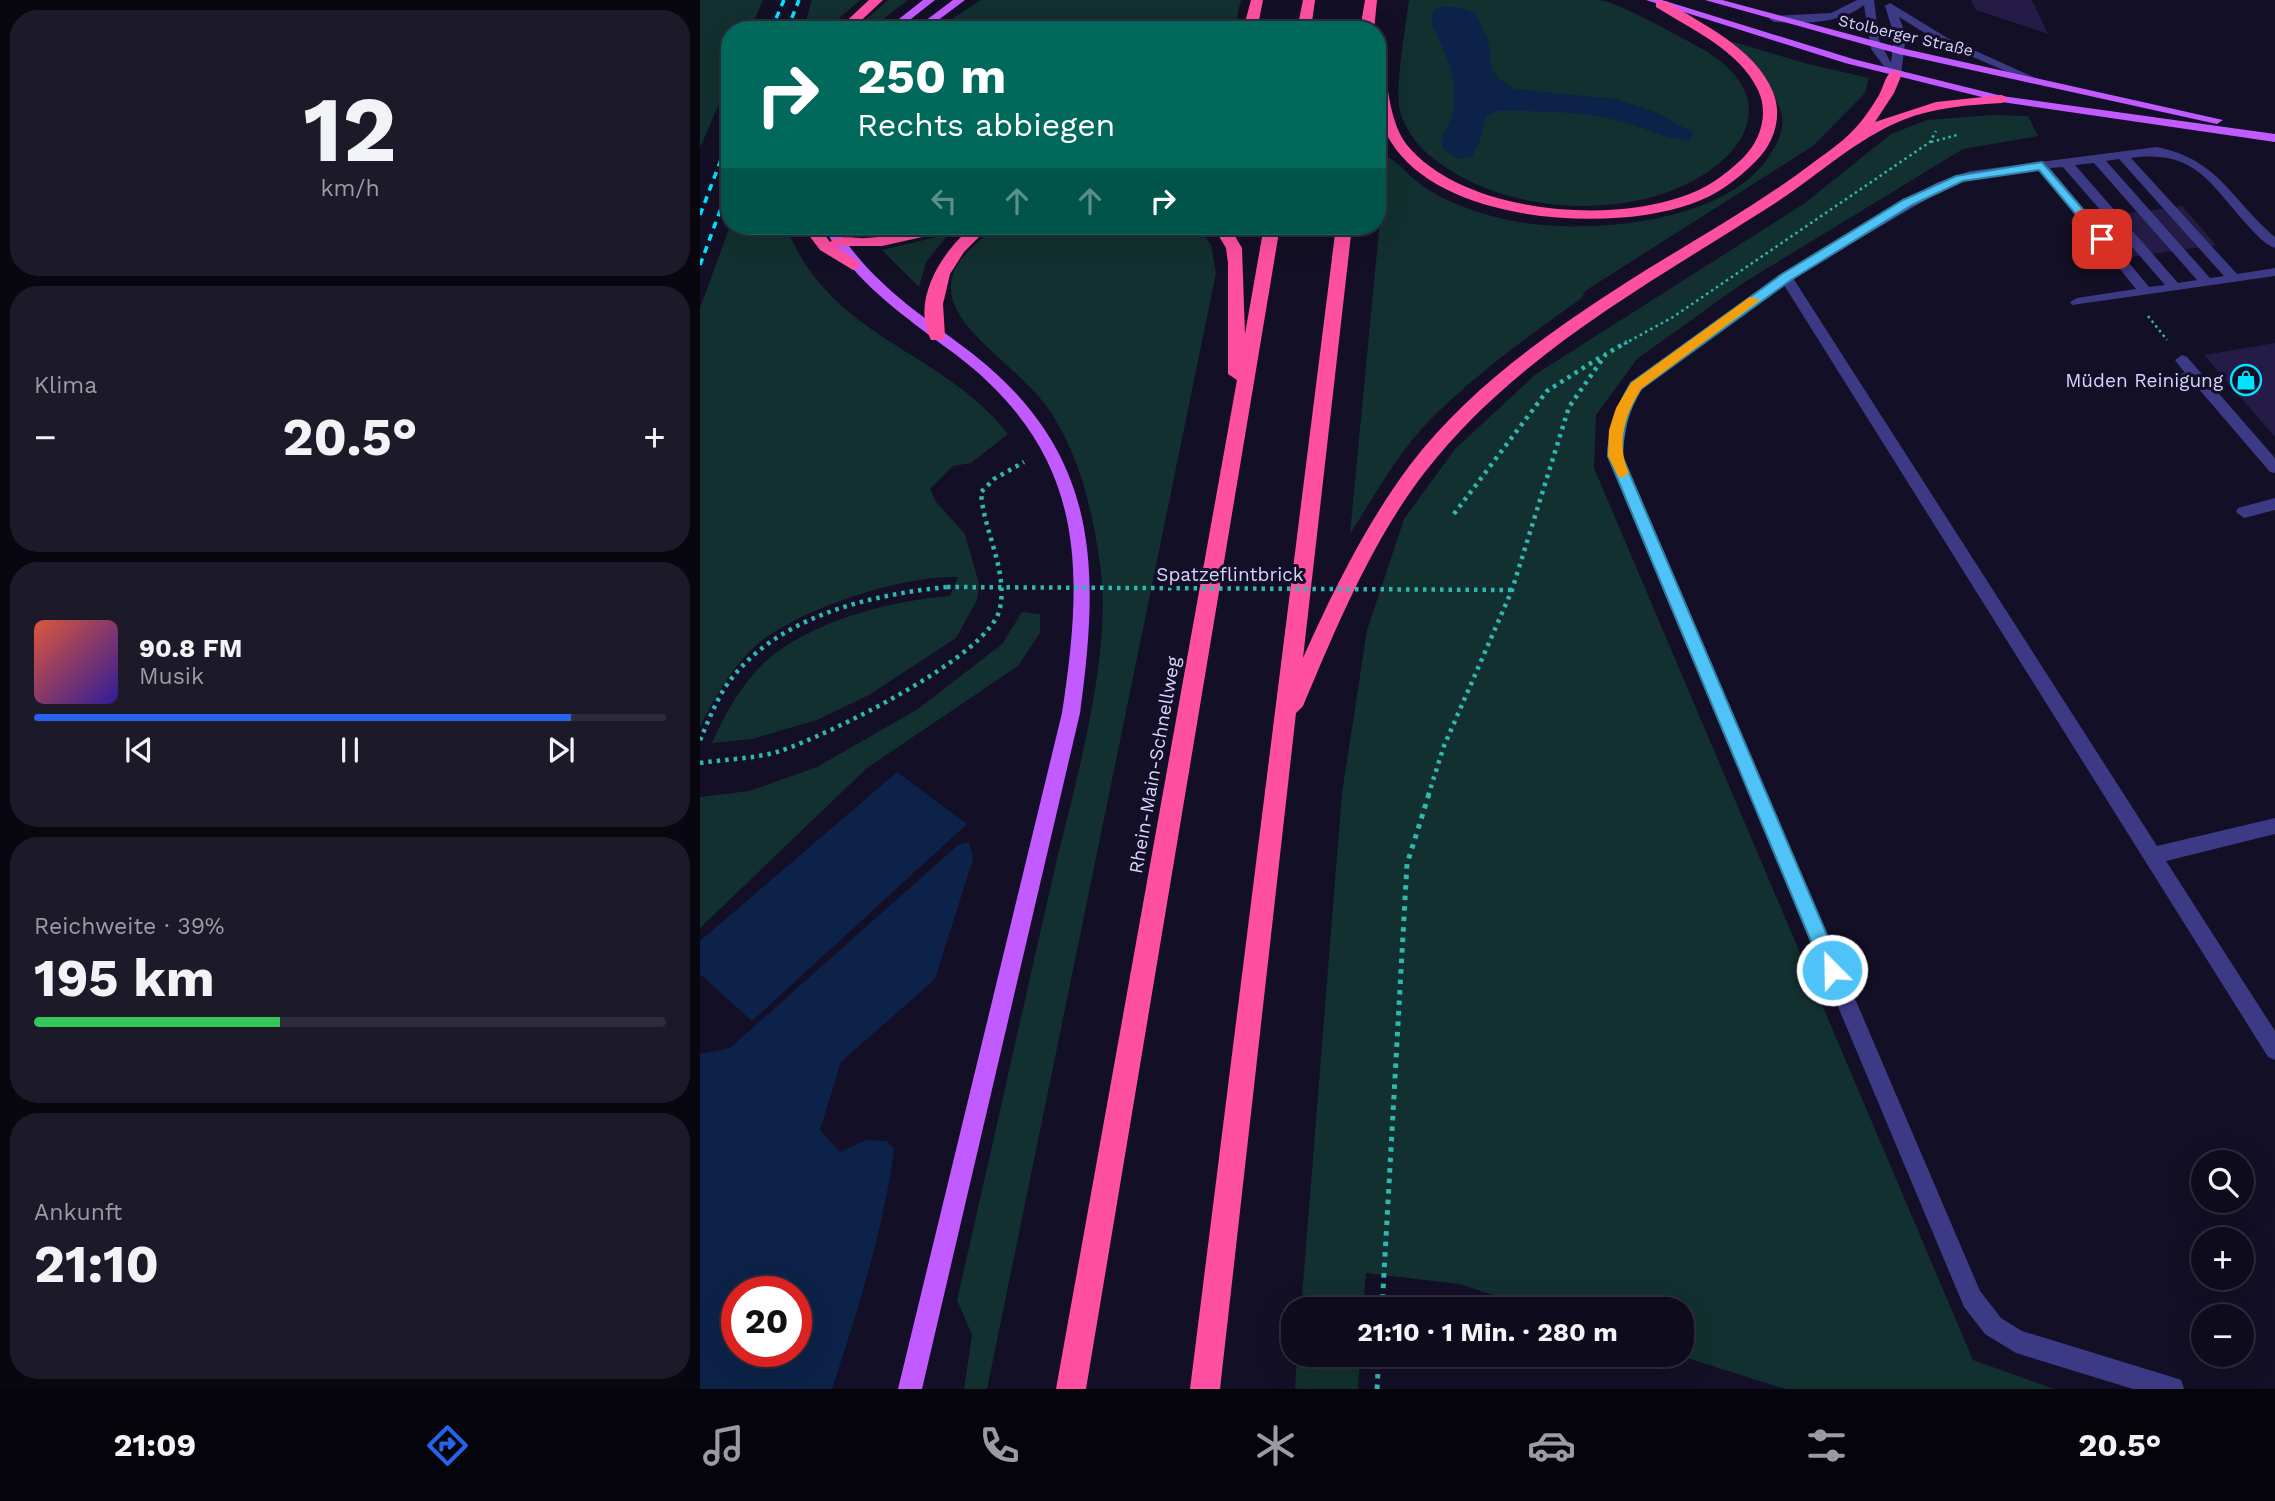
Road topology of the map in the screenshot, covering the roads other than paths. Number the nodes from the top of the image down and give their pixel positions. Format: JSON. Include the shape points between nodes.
{"nodes":[{"id":1,"x":877,"y":0,"type":"edge"},
{"id":2,"x":930,"y":0,"type":"edge"},
{"id":3,"x":960,"y":0,"type":"edge"},
{"id":4,"x":1256,"y":0,"type":"edge"},
{"id":5,"x":1309,"y":0,"type":"edge"},
{"id":6,"x":1371,"y":0,"type":"edge"},
{"id":7,"x":1710,"y":0,"type":"edge"},
{"id":8,"x":1867,"y":0,"type":"edge"},
{"id":9,"x":1656,"y":2,"type":"edge"},
{"id":10,"x":1888,"y":4,"type":"edge"},
{"id":11,"x":1773,"y":19,"type":"junction"},
{"id":12,"x":854,"y":21,"type":"edge"},
{"id":13,"x":902,"y":21,"type":"edge"},
{"id":14,"x":931,"y":21,"type":"edge"},
{"id":15,"x":1252,"y":21,"type":"edge"},
{"id":16,"x":1306,"y":21,"type":"edge"},
{"id":17,"x":1369,"y":21,"type":"edge"},
{"id":18,"x":1872,"y":45,"type":"junction"},
{"id":19,"x":1899,"y":51,"type":"junction"},
{"id":20,"x":1895,"y":74,"type":"junction"},
{"id":21,"x":2032,"y":79,"type":"junction"},
{"id":22,"x":2002,"y":99,"type":"junction"},
{"id":23,"x":1386,"y":108,"type":"edge"},
{"id":24,"x":1858,"y":136,"type":"junction"},
{"id":25,"x":2275,"y":136,"type":"edge"},
{"id":26,"x":2122,"y":155,"type":"junction"},
{"id":27,"x":2096,"y":158,"type":"junction"},
{"id":28,"x":2066,"y":162,"type":"junction"},
{"id":29,"x":2042,"y":166,"type":"junction"},
{"id":30,"x":817,"y":235,"type":"edge"},
{"id":31,"x":834,"y":235,"type":"edge"},
{"id":32,"x":916,"y":235,"type":"edge"},
{"id":33,"x":972,"y":235,"type":"edge"},
{"id":34,"x":1226,"y":235,"type":"edge"},
{"id":35,"x":1270,"y":235,"type":"edge"},
{"id":36,"x":1342,"y":235,"type":"edge"},
{"id":37,"x":838,"y":242,"type":"junction"},
{"id":38,"x":2275,"y":244,"type":"edge"},
{"id":39,"x":853,"y":265,"type":"junction"},
{"id":40,"x":2275,"y":272,"type":"edge"},
{"id":41,"x":1786,"y":277,"type":"junction"},
{"id":42,"x":2234,"y":278,"type":"junction"},
{"id":43,"x":2206,"y":282,"type":"junction"},
{"id":44,"x":2174,"y":287,"type":"junction"},
{"id":45,"x":2138,"y":292,"type":"junction"},
{"id":46,"x":2077,"y":302,"type":"dead end"},
{"id":47,"x":937,"y":336,"type":"junction"},
{"id":48,"x":2182,"y":360,"type":"road end"},
{"id":49,"x":2196,"y":376,"type":"junction"},
{"id":50,"x":2143,"y":384,"type":"dead end"},
{"id":51,"x":1238,"y":430,"type":"junction"},
{"id":52,"x":2275,"y":468,"type":"edge"},
{"id":53,"x":2275,"y":505,"type":"edge"},
{"id":54,"x":2244,"y":512,"type":"dead end"},
{"id":55,"x":1282,"y":728,"type":"junction"},
{"id":56,"x":2275,"y":827,"type":"edge"},
{"id":57,"x":2151,"y":856,"type":"junction"},
{"id":58,"x":2275,"y":1050,"type":"edge"},
{"id":59,"x":910,"y":1389,"type":"edge"},
{"id":60,"x":1071,"y":1389,"type":"edge"},
{"id":61,"x":1205,"y":1389,"type":"edge"},
{"id":62,"x":2172,"y":1389,"type":"edge"}],
"edges":[{"from":1,"to":12,"type":"highway"},
{"from":2,"to":13,"type":"main road"},
{"from":3,"to":14,"type":"main road"},
{"from":4,"to":15,"type":"highway"},
{"from":5,"to":16,"type":"highway"},
{"from":6,"to":17,"type":"highway"},
{"from":7,"to":11,"type":"main road","name":"Stolberger Straße"},
{"from":8,"to":11,"type":"street","via":[[1819,19]]},
{"from":8,"to":18,"type":"street"},
{"from":9,"to":20,"type":"main road"},
{"from":9,"to":23,"type":"highway","via":[[1741,59],[1765,90],[1770,116],[1764,141],[1737,173],[1716,187],[1661,207],[1595,215],[1561,215],[1495,203],[1457,189],[1419,166],[1392,134]]},
{"from":10,"to":19,"type":"street","via":[[1900,35]]},
{"from":10,"to":21,"type":"street","name":"Stolberger Straße","via":[[1945,41]]},
{"from":11,"to":18,"type":"main road","name":"Stolberger Straße"},
{"from":18,"to":19,"type":"main road","name":"Stolberger Straße"},
{"from":18,"to":20,"type":"street"},
{"from":19,"to":20,"type":"street"},
{"from":19,"to":21,"type":"main road","name":"Stolberger Straße"},
{"from":20,"to":22,"type":"main road"},
{"from":20,"to":24,"type":"highway"},
{"from":21,"to":25,"type":"main road","name":"Stolberger Straße"},
{"from":22,"to":24,"type":"highway","via":[[1923,109]]},
{"from":22,"to":25,"type":"main road"},
{"from":24,"to":55,"type":"highway","via":[[1782,193],[1544,346],[1459,420],[1418,468],[1362,554]]},
{"from":26,"to":27,"type":"street"},
{"from":26,"to":38,"type":"street","via":[[2157,150],[2194,161]]},
{"from":26,"to":42,"type":"street"},
{"from":27,"to":28,"type":"street"},
{"from":27,"to":43,"type":"street"},
{"from":28,"to":29,"type":"street"},
{"from":28,"to":44,"type":"street"},
{"from":29,"to":41,"type":"street","via":[[1970,175],[1940,186]]},
{"from":29,"to":45,"type":"street","via":[[2118,258]]},
{"from":30,"to":39,"type":"highway"},
{"from":31,"to":37,"type":"main road"},
{"from":32,"to":37,"type":"highway","via":[[860,244]]},
{"from":33,"to":47,"type":"highway","via":[[943,269],[934,292]]},
{"from":34,"to":51,"type":"highway","via":[[1236,263]]},
{"from":35,"to":51,"type":"highway"},
{"from":36,"to":55,"type":"highway"},
{"from":37,"to":39,"type":"main road"},
{"from":39,"to":47,"type":"main road","via":[[888,300]]},
{"from":40,"to":42,"type":"street"},
{"from":41,"to":57,"type":"street"},
{"from":41,"to":62,"type":"street","via":[[1636,386],[1616,430],[1615,456],[1972,1299],[1993,1326],[2016,1341]]},
{"from":42,"to":43,"type":"street"},
{"from":43,"to":44,"type":"street"},
{"from":44,"to":45,"type":"street"},
{"from":45,"to":46,"type":"street"},
{"from":47,"to":59,"type":"main road","via":[[1002,386],[1050,450],[1072,502],[1085,594],[1071,713]]},
{"from":48,"to":49,"type":"street"},
{"from":49,"to":50,"type":"street"},
{"from":49,"to":52,"type":"street"},
{"from":51,"to":60,"type":"highway","name":"Rhein-Main-Schnellweg"},
{"from":53,"to":54,"type":"street"},
{"from":55,"to":61,"type":"highway"},
{"from":56,"to":57,"type":"street"},
{"from":57,"to":58,"type":"street"}]}
